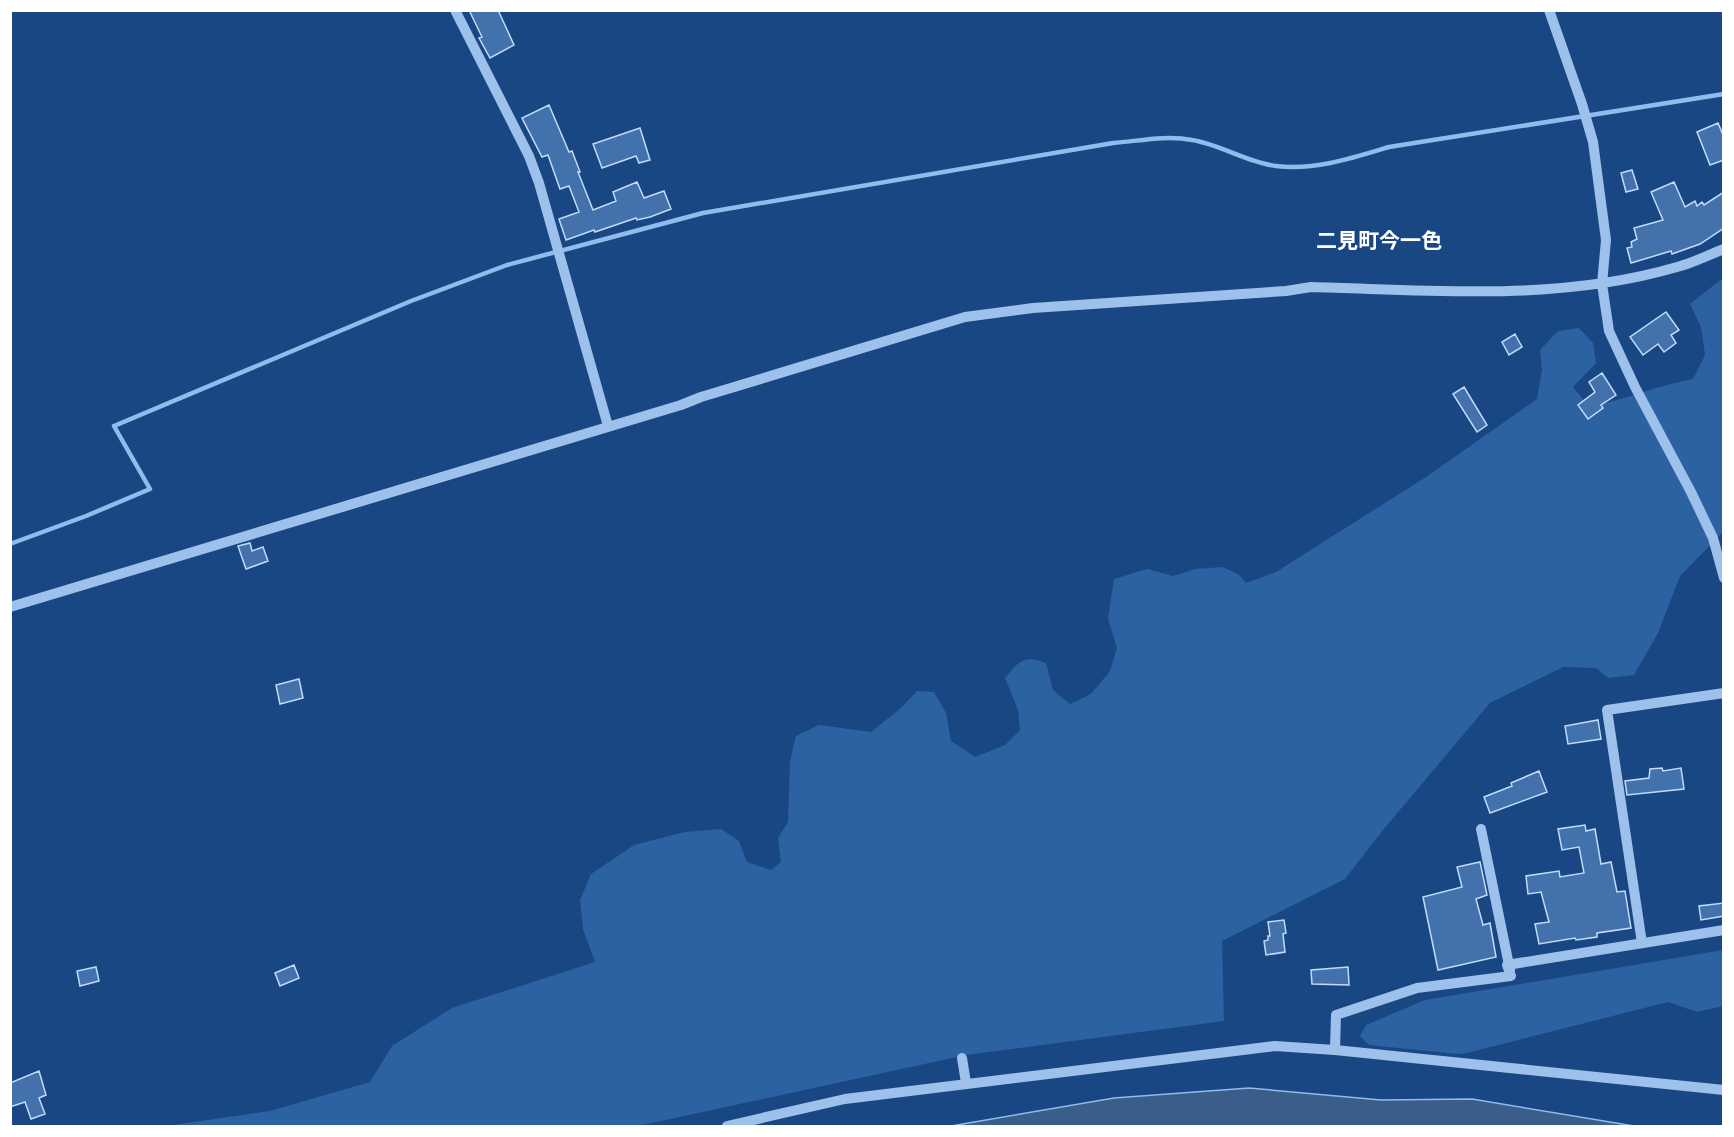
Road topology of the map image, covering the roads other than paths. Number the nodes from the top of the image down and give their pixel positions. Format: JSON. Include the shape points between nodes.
{"nodes":[{"id":1,"x":455,"y":10,"type":"edge"},
{"id":2,"x":1549,"y":10,"type":"edge"},
{"id":3,"x":1724,"y":249,"type":"edge"},
{"id":4,"x":1602,"y":284,"type":"junction"},
{"id":5,"x":608,"y":426,"type":"junction"},
{"id":6,"x":1724,"y":578,"type":"edge"},
{"id":7,"x":10,"y":607,"type":"edge"},
{"id":8,"x":1724,"y":693,"type":"edge"},
{"id":9,"x":1481,"y":829,"type":"dead end"},
{"id":10,"x":1724,"y":930,"type":"edge"},
{"id":11,"x":1642,"y":943,"type":"junction"},
{"id":12,"x":1511,"y":976,"type":"junction"},
{"id":13,"x":1335,"y":1050,"type":"junction"},
{"id":14,"x":962,"y":1058,"type":"dead end"},
{"id":15,"x":966,"y":1083,"type":"junction"},
{"id":16,"x":1724,"y":1090,"type":"edge"},
{"id":17,"x":727,"y":1126,"type":"edge"}],
"edges":[{"from":1,"to":5,"type":"street","via":[[539,183]]},
{"from":2,"to":4,"type":"street","via":[[1593,142],[1606,240]]},
{"from":3,"to":4,"type":"street","via":[[1678,267]]},
{"from":4,"to":5,"type":"street","via":[[1522,292],[1311,287],[1033,308],[965,317]]},
{"from":4,"to":6,"type":"street","via":[[1609,331],[1713,538]]},
{"from":5,"to":7,"type":"street"},
{"from":8,"to":11,"type":"street","via":[[1606,710]]},
{"from":9,"to":12,"type":"street"},
{"from":10,"to":11,"type":"street"},
{"from":11,"to":12,"type":"street","via":[[1507,965]]},
{"from":12,"to":13,"type":"street","via":[[1417,987],[1336,1015]]},
{"from":13,"to":15,"type":"street","via":[[1275,1046]]},
{"from":13,"to":16,"type":"street"},
{"from":14,"to":15,"type":"street"},
{"from":15,"to":17,"type":"street","via":[[845,1099]]}]}
